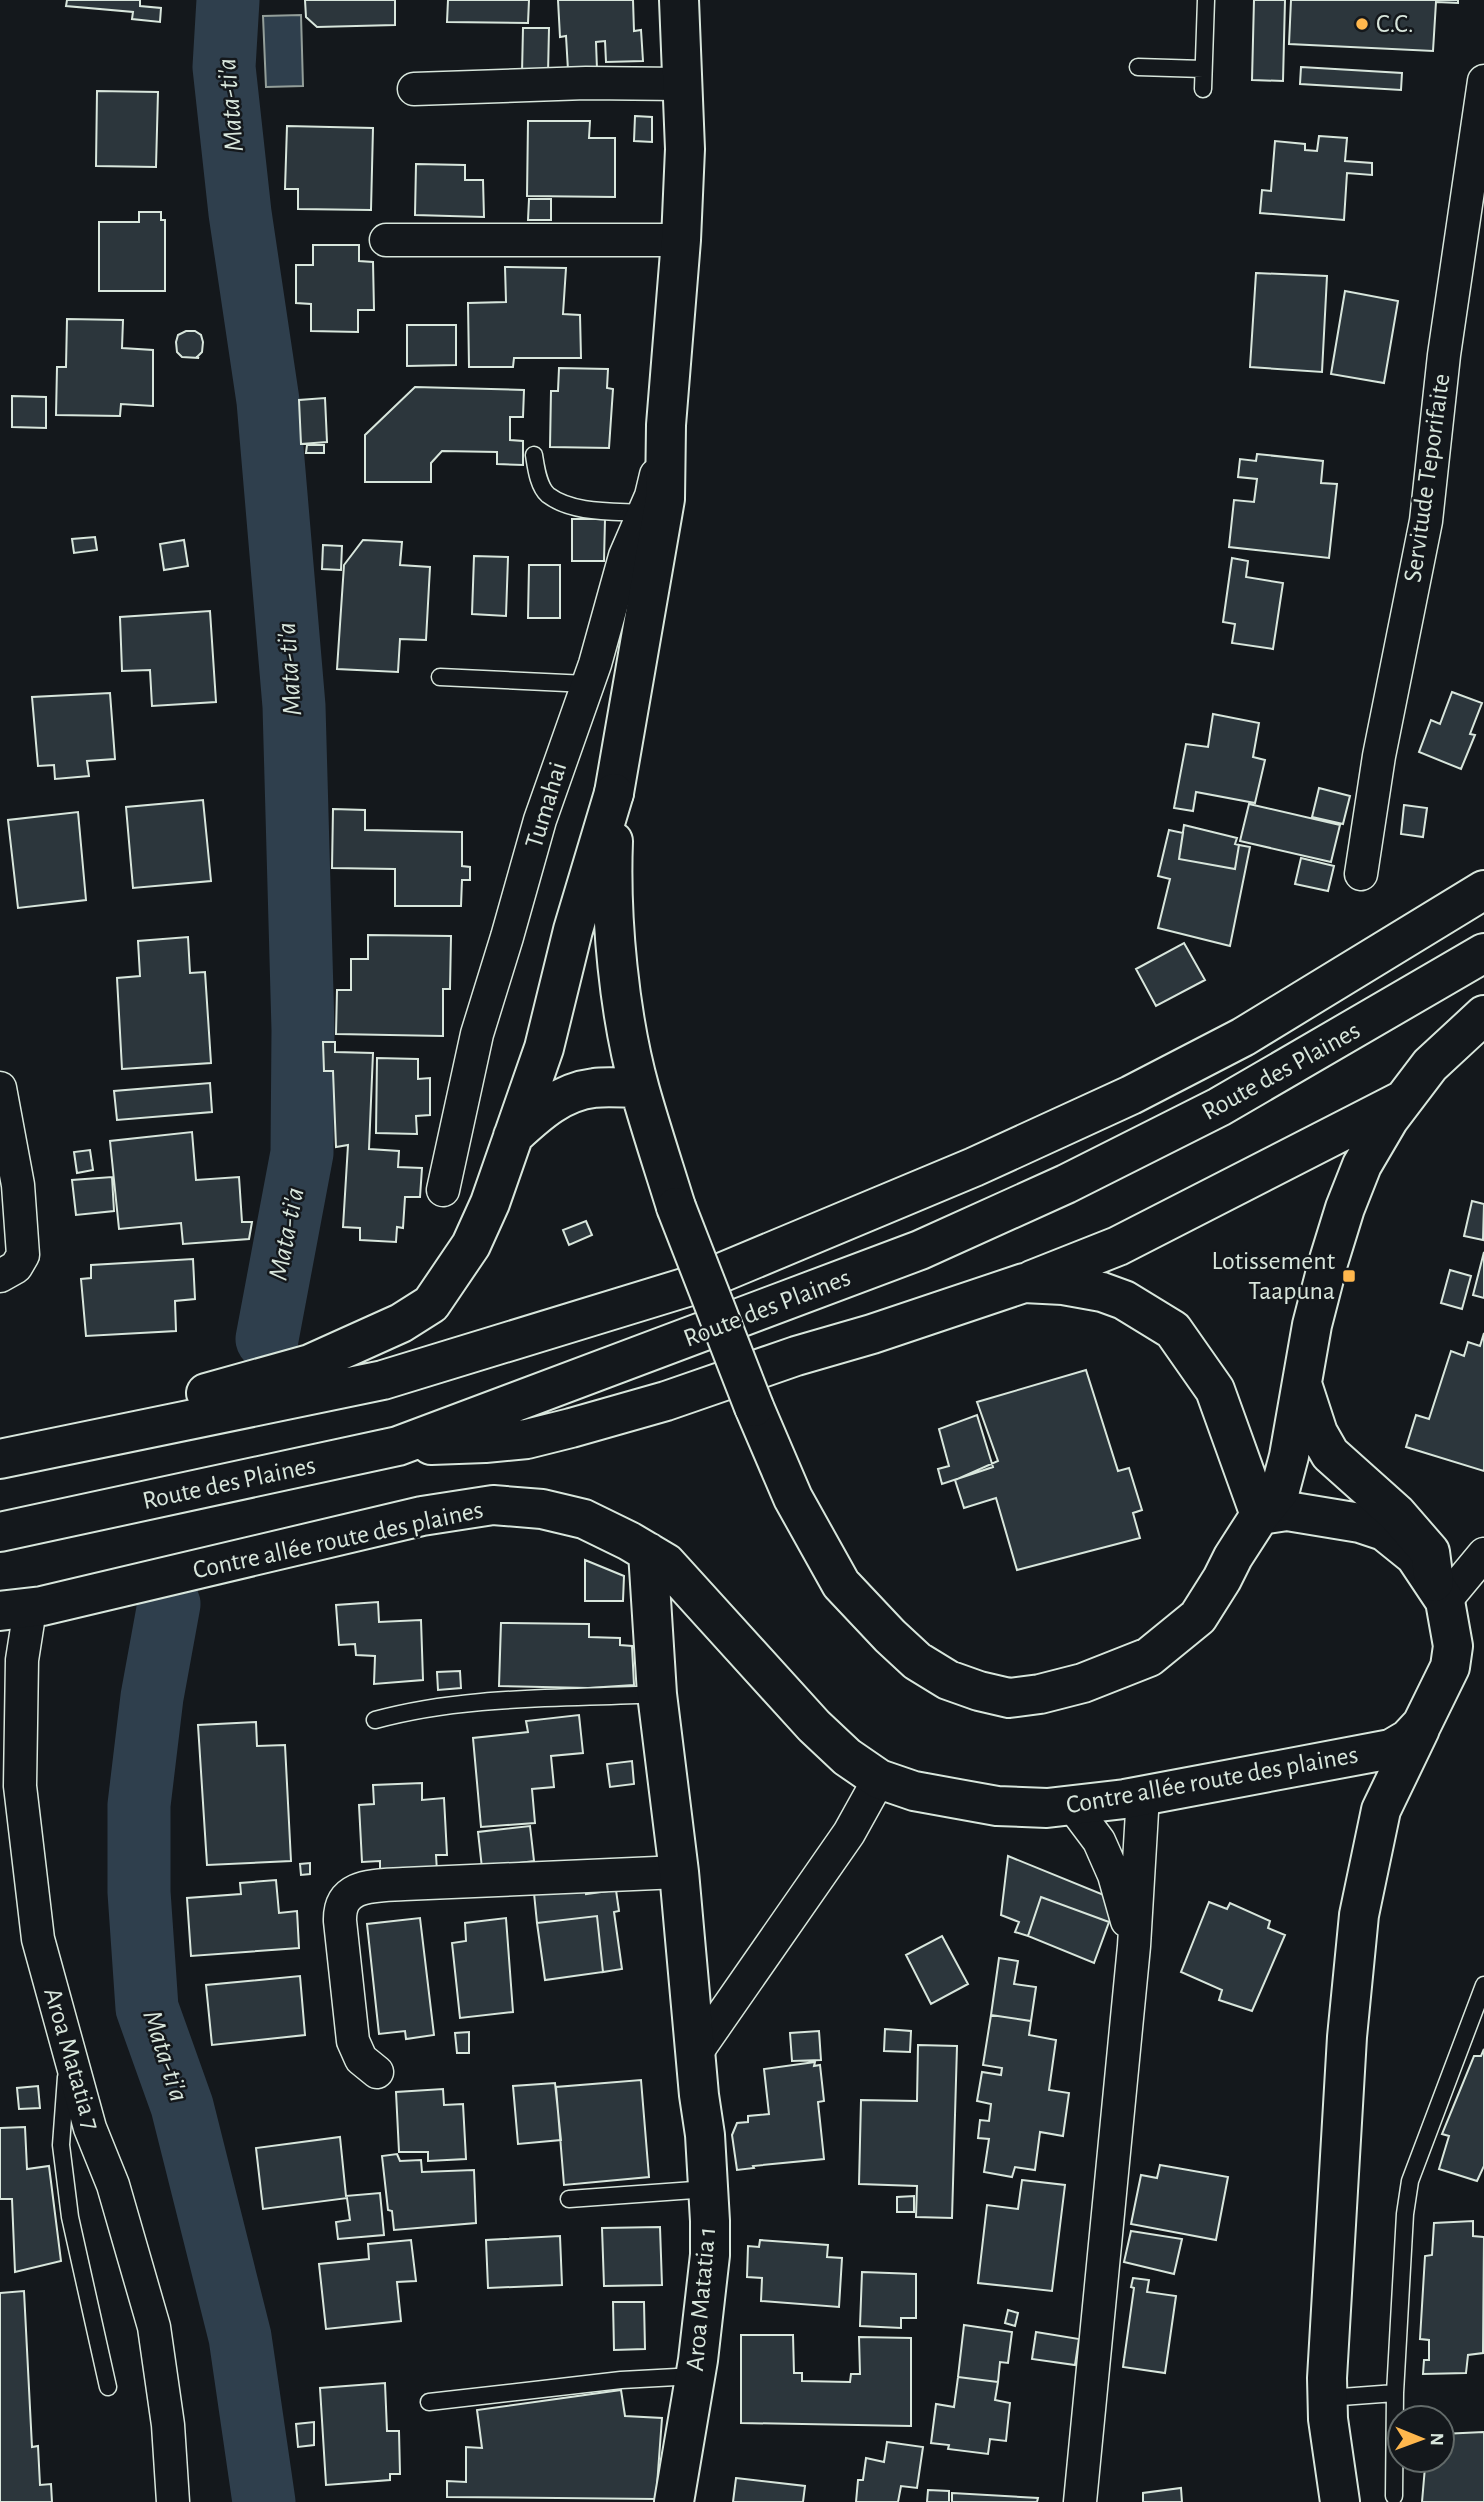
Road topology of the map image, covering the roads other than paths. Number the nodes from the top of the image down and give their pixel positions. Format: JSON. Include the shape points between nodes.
{"nodes":[{"id":1,"x":1206,"y":0,"type":"edge"},
{"id":2,"x":680,"y":8,"type":"edge"},
{"id":3,"x":1138,"y":66,"type":"dead end"},
{"id":4,"x":1203,"y":69,"type":"junction"},
{"id":5,"x":1484,"y":81,"type":"edge"},
{"id":6,"x":681,"y":84,"type":"junction"},
{"id":7,"x":414,"y":89,"type":"dead end"},
{"id":8,"x":1203,"y":89,"type":"dead end"},
{"id":9,"x":386,"y":240,"type":"dead end"},
{"id":10,"x":681,"y":240,"type":"junction"},
{"id":11,"x":666,"y":425,"type":"junction"},
{"id":12,"x":534,"y":455,"type":"dead end"},
{"id":13,"x":644,"y":513,"type":"junction"},
{"id":14,"x":440,"y":677,"type":"dead end"},
{"id":15,"x":587,"y":684,"type":"junction"},
{"id":16,"x":614,"y":793,"type":"junction"},
{"id":17,"x":1360,"y":874,"type":"dead end"},
{"id":18,"x":1484,"y":890,"type":"edge"},
{"id":19,"x":1484,"y":953,"type":"edge"},
{"id":20,"x":1484,"y":1015,"type":"edge"},
{"id":21,"x":0,"y":1088,"type":"edge"},
{"id":22,"x":639,"y":1088,"type":"junction"},
{"id":23,"x":1403,"y":1100,"type":"junction"},
{"id":24,"x":513,"y":1137,"type":"junction"},
{"id":25,"x":443,"y":1190,"type":"dead end"},
{"id":26,"x":0,"y":1276,"type":"edge"},
{"id":27,"x":1024,"y":1283,"type":"junction"},
{"id":28,"x":308,"y":1380,"type":"junction"},
{"id":29,"x":1302,"y":1384,"type":"junction"},
{"id":30,"x":397,"y":1446,"type":"junction"},
{"id":31,"x":0,"y":1460,"type":"edge"},
{"id":32,"x":1260,"y":1514,"type":"junction"},
{"id":33,"x":0,"y":1532,"type":"edge"},
{"id":34,"x":648,"y":1552,"type":"junction"},
{"id":35,"x":1484,"y":1554,"type":"edge"},
{"id":36,"x":1439,"y":1591,"type":"junction"},
{"id":37,"x":15,"y":1610,"type":"edge"},
{"id":38,"x":657,"y":1694,"type":"junction"},
{"id":39,"x":375,"y":1720,"type":"dead end"},
{"id":40,"x":1422,"y":1724,"type":"junction"},
{"id":41,"x":879,"y":1779,"type":"junction"},
{"id":42,"x":1143,"y":1795,"type":"junction"},
{"id":43,"x":1072,"y":1805,"type":"junction"},
{"id":44,"x":679,"y":1871,"type":"junction"},
{"id":45,"x":1134,"y":1946,"type":"junction"},
{"id":46,"x":1484,"y":1984,"type":"edge"},
{"id":47,"x":696,"y":2053,"type":"junction"},
{"id":48,"x":73,"y":2061,"type":"junction"},
{"id":49,"x":377,"y":2072,"type":"dead end"},
{"id":50,"x":708,"y":2189,"type":"junction"},
{"id":51,"x":569,"y":2199,"type":"dead end"},
{"id":52,"x":695,"y":2376,"type":"junction"},
{"id":53,"x":108,"y":2387,"type":"dead end"},
{"id":54,"x":1395,"y":2393,"type":"junction"},
{"id":55,"x":1328,"y":2398,"type":"junction"},
{"id":56,"x":429,"y":2402,"type":"dead end"},
{"id":57,"x":1394,"y":2496,"type":"dead end"},
{"id":58,"x":173,"y":2502,"type":"edge"},
{"id":59,"x":674,"y":2502,"type":"edge"},
{"id":60,"x":1080,"y":2502,"type":"edge"},
{"id":61,"x":1340,"y":2502,"type":"edge"}],
"edges":[{"from":1,"to":4,"type":"lane"},
{"from":2,"to":6,"type":"main road"},
{"from":3,"to":4,"type":"lane"},
{"from":4,"to":8,"type":"lane"},
{"from":5,"to":17,"type":"street","name":"Servitude Teporifaite","via":[[1444,355],[1426,520]]},
{"from":6,"to":7,"type":"street"},
{"from":6,"to":10,"type":"main road","via":[[685,149]]},
{"from":9,"to":10,"type":"street"},
{"from":10,"to":11,"type":"main road"},
{"from":11,"to":13,"type":"street","name":"Tumahai"},
{"from":11,"to":16,"type":"main road","via":[[665,499]]},
{"from":12,"to":13,"type":"lane","via":[[547,494],[568,505]]},
{"from":13,"to":15,"type":"street","name":"Tumahai","via":[[625,556]]},
{"from":14,"to":15,"type":"lane"},
{"from":15,"to":25,"type":"street","name":"Tumahai","via":[[540,820],[477,1034]]},
{"from":16,"to":22,"type":"main road","via":[[611,890],[625,1022]]},
{"from":16,"to":24,"type":"main road","via":[[544,1048]]},
{"from":18,"to":28,"type":"main road","name":"Route des Plaines","via":[[1243,1037],[1131,1095],[974,1167],[687,1287],[383,1380]]},
{"from":19,"to":30,"type":"main road","name":"Route des Plaines","via":[[1219,1107],[1066,1184],[920,1250]]},
{"from":20,"to":23,"type":"main road","via":[[1430,1065]]},
{"from":21,"to":26,"type":"street","via":[[18,1185],[23,1255],[16,1267]]},
{"from":22,"to":24,"type":"main road","via":[[593,1088],[563,1096]]},
{"from":22,"to":32,"type":"main road","bridge":true,"via":[[676,1207],[793,1497],[841,1584],[917,1661],[948,1680],[1009,1698],[1083,1683],[1149,1657],[1198,1617]]},
{"from":23,"to":27,"type":"main road","via":[[1118,1246]]},
{"from":23,"to":29,"type":"main road","via":[[1362,1165],[1345,1208],[1312,1325]]},
{"from":24,"to":28,"type":"main road","via":[[471,1245],[430,1304]]},
{"from":27,"to":30,"type":"main road","via":[[610,1418],[527,1439]]},
{"from":27,"to":32,"type":"main road","via":[[1102,1292],[1173,1330],[1215,1390]]},
{"from":28,"to":31,"type":"main road","via":[[154,1418],[84,1443]]},
{"from":29,"to":32,"type":"main road","via":[[1280,1490]]},
{"from":29,"to":36,"type":"main road","via":[[1330,1454],[1397,1514],[1430,1552]]},
{"from":30,"to":33,"type":"main road","name":"Route des Plaines"},
{"from":32,"to":36,"type":"main road","name":"Contre allée route des plaines","via":[[1287,1511],[1384,1531],[1410,1551]]},
{"from":34,"to":37,"type":"main road","name":"Contre allée route des plaines","via":[[584,1519],[493,1505],[422,1517]]},
{"from":34,"to":38,"type":"main road","name":"Aroa Matatia 1"},
{"from":34,"to":41,"type":"main road","name":"Contre allée route des plaines","via":[[666,1563],[814,1726]]},
{"from":35,"to":36,"type":"street"},
{"from":36,"to":40,"type":"main road","name":"Contre allée route des plaines","via":[[1452,1646],[1450,1667]]},
{"from":37,"to":48,"type":"street","name":"Aroa Matatia 7","via":[[23,1660],[20,1786],[38,1939]]},
{"from":38,"to":39,"type":"lane","via":[[498,1700],[435,1706]]},
{"from":38,"to":44,"type":"main road","name":"Aroa Matatia 1"},
{"from":40,"to":42,"type":"main road","name":"Contre allée route des plaines","via":[[1391,1749]]},
{"from":40,"to":55,"type":"main road","via":[[1381,1810],[1359,1915],[1347,2037]]},
{"from":41,"to":43,"type":"main road","name":"Contre allée route des plaines","via":[[914,1791],[997,1806]]},
{"from":41,"to":47,"type":"street","via":[[849,1833]]},
{"from":42,"to":43,"type":"main road","name":"Contre allée route des plaines"},
{"from":42,"to":45,"type":"street"},
{"from":43,"to":45,"type":"street","via":[[1104,1852]]},
{"from":44,"to":47,"type":"main road","name":"Aroa Matatia 1"},
{"from":44,"to":49,"type":"street","via":[[404,1884],[365,1887],[347,1896],[340,1907],[340,1922],[353,2040],[361,2059]]},
{"from":45,"to":60,"type":"street"},
{"from":46,"to":54,"type":"lane","via":[[1410,2181]]},
{"from":47,"to":50,"type":"main road","name":"Aroa Matatia 1"},
{"from":48,"to":53,"type":"lane","via":[[67,2063],[61,2146],[70,2217]]},
{"from":48,"to":58,"type":"street","name":"Aroa Matatia 7","via":[[154,2327],[167,2413]]},
{"from":50,"to":51,"type":"lane"},
{"from":50,"to":52,"type":"main road","name":"Aroa Matatia 1","via":[[710,2255]]},
{"from":52,"to":56,"type":"lane"},
{"from":52,"to":59,"type":"main road","name":"Aroa Matatia 1"},
{"from":54,"to":55,"type":"lane"},
{"from":54,"to":57,"type":"lane"},
{"from":55,"to":61,"type":"main road"}]}
